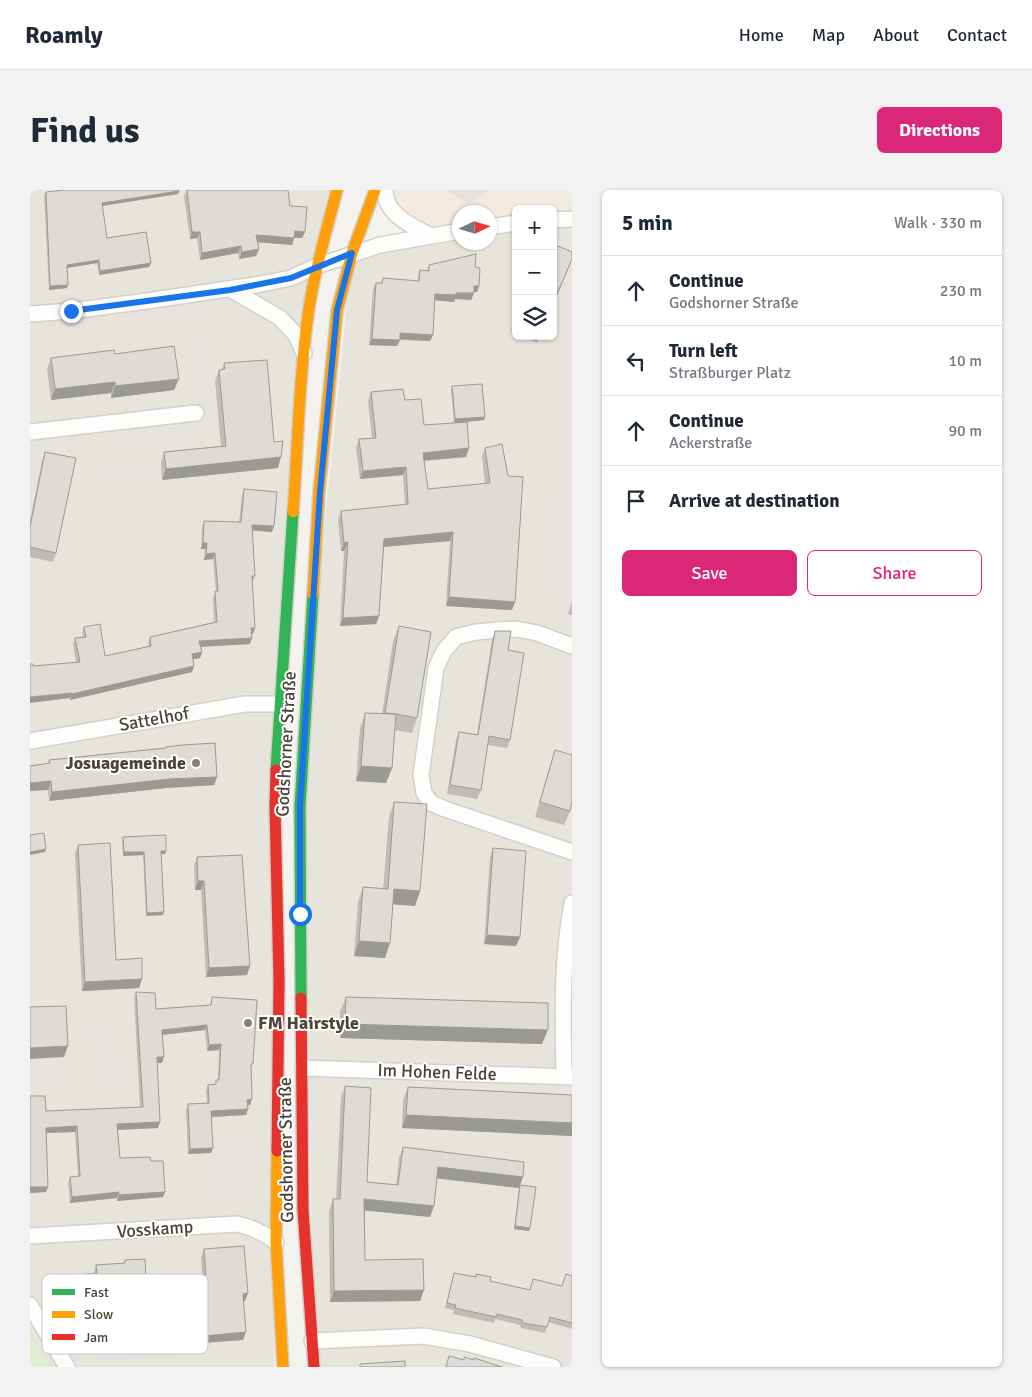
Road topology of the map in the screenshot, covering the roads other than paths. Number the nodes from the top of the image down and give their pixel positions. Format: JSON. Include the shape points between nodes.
{"nodes":[{"id":1,"x":337,"y":190,"type":"edge"},
{"id":2,"x":375,"y":190,"type":"edge"},
{"id":3,"x":384,"y":190,"type":"edge"},
{"id":4,"x":572,"y":219,"type":"edge"},
{"id":5,"x":557,"y":220,"type":"edge"},
{"id":6,"x":512,"y":224,"type":"edge"},
{"id":7,"x":497,"y":226,"type":"edge"},
{"id":8,"x":452,"y":232,"type":"edge"},
{"id":9,"x":429,"y":235,"type":"junction"},
{"id":10,"x":352,"y":253,"type":"junction"},
{"id":11,"x":317,"y":266,"type":"junction"},
{"id":12,"x":230,"y":290,"type":"junction"},
{"id":13,"x":30,"y":314,"type":"edge"},
{"id":14,"x":304,"y":353,"type":"junction"},
{"id":15,"x":196,"y":413,"type":"dead end"},
{"id":16,"x":30,"y":432,"type":"edge"},
{"id":17,"x":572,"y":646,"type":"edge"},
{"id":18,"x":279,"y":704,"type":"junction"},
{"id":19,"x":30,"y":741,"type":"edge"},
{"id":20,"x":572,"y":852,"type":"edge"},
{"id":21,"x":572,"y":904,"type":"edge"},
{"id":22,"x":303,"y":1068,"type":"junction"},
{"id":23,"x":568,"y":1077,"type":"edge"},
{"id":24,"x":30,"y":1236,"type":"edge"},
{"id":25,"x":276,"y":1242,"type":"junction"},
{"id":26,"x":30,"y":1305,"type":"edge"},
{"id":27,"x":42,"y":1325,"type":"edge"},
{"id":28,"x":312,"y":1341,"type":"junction"},
{"id":29,"x":59,"y":1354,"type":"edge"},
{"id":30,"x":67,"y":1367,"type":"edge"},
{"id":31,"x":283,"y":1367,"type":"edge"},
{"id":32,"x":314,"y":1367,"type":"edge"},
{"id":33,"x":553,"y":1367,"type":"edge"}],
"edges":[{"from":1,"to":11,"type":"main road","name":"Godshorner Straße"},
{"from":2,"to":10,"type":"main road","name":"Godshorner Straße"},
{"from":3,"to":9,"type":"street","via":[[389,207],[405,222]]},
{"from":4,"to":5,"type":"street"},
{"from":6,"to":7,"type":"street"},
{"from":8,"to":9,"type":"street"},
{"from":9,"to":10,"type":"street"},
{"from":10,"to":11,"type":"street"},
{"from":10,"to":22,"type":"main road","name":"Godshorner Straße","via":[[335,324],[303,738],[300,806]]},
{"from":11,"to":12,"type":"street","via":[[291,278]]},
{"from":11,"to":14,"type":"main road","name":"Godshorner Straße"},
{"from":12,"to":13,"type":"street"},
{"from":12,"to":14,"type":"street","via":[[280,318],[296,335]]},
{"from":14,"to":18,"type":"main road","name":"Godshorner Straße"},
{"from":15,"to":16,"type":"street"},
{"from":17,"to":20,"type":"street","via":[[516,629],[456,637],[436,668],[421,775],[424,793],[431,803]]},
{"from":18,"to":19,"type":"street","name":"Sattelhof","via":[[245,704]]},
{"from":18,"to":25,"type":"main road","name":"Godshorner Straße","via":[[275,807],[279,982]]},
{"from":21,"to":23,"type":"street","via":[[564,974]]},
{"from":22,"to":23,"type":"street","name":"Im Hohen Felde"},
{"from":22,"to":28,"type":"main road","name":"Godshorner Straße","via":[[303,1210]]},
{"from":24,"to":25,"type":"street","name":"Vosskamp","via":[[237,1224],[249,1226]]},
{"from":25,"to":31,"type":"main road","name":"Godshorner Straße"},
{"from":26,"to":27,"type":"street"},
{"from":28,"to":32,"type":"main road","name":"Godshorner Straße"},
{"from":28,"to":33,"type":"street","via":[[423,1336],[470,1344]]},
{"from":29,"to":30,"type":"street"}]}
